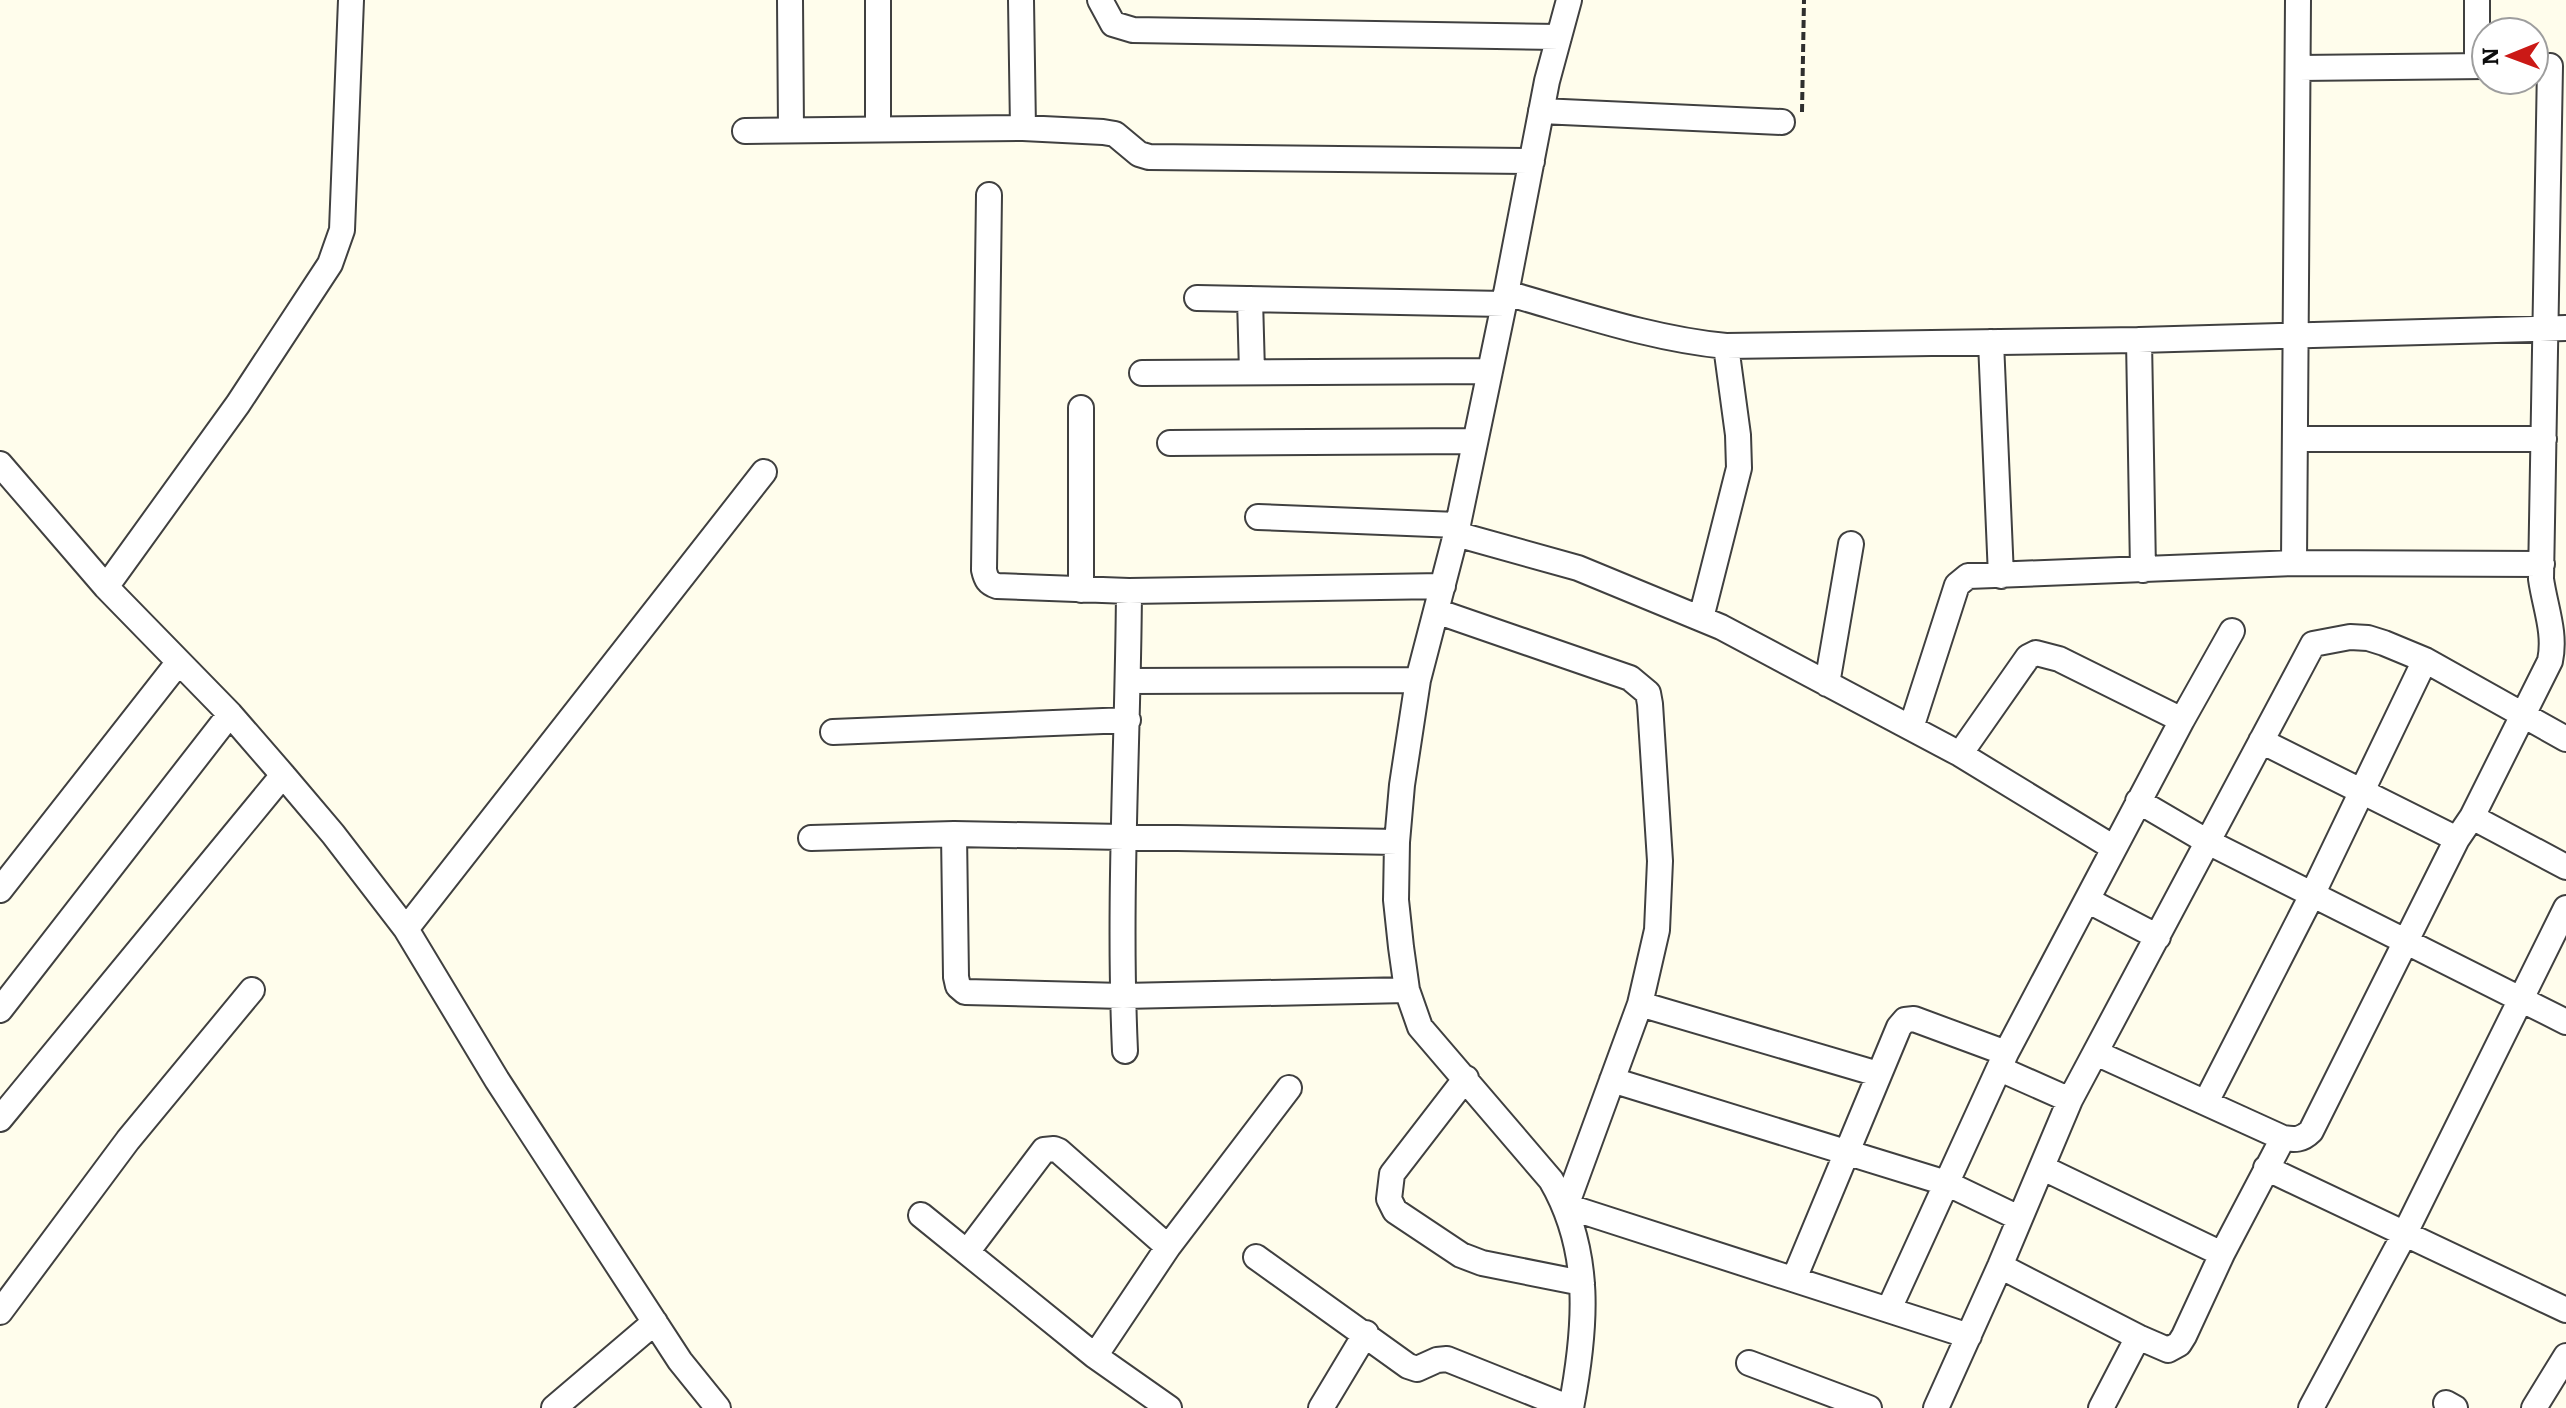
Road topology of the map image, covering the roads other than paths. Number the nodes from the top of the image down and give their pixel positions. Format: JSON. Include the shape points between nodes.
{"nodes":[{"id":1,"x":351,"y":0,"type":"edge"},
{"id":2,"x":790,"y":0,"type":"edge"},
{"id":3,"x":878,"y":0,"type":"edge"},
{"id":4,"x":1021,"y":0,"type":"edge"},
{"id":5,"x":1100,"y":0,"type":"edge"},
{"id":6,"x":1569,"y":0,"type":"edge"},
{"id":7,"x":2298,"y":0,"type":"edge"},
{"id":8,"x":1559,"y":37,"type":"junction"},
{"id":9,"x":2470,"y":66,"type":"edge"},
{"id":10,"x":2550,"y":66,"type":"edge"},
{"id":11,"x":2299,"y":68,"type":"junction"},
{"id":12,"x":1541,"y":111,"type":"junction"},
{"id":13,"x":1782,"y":122,"type":"road end"},
{"id":14,"x":1023,"y":128,"type":"junction"},
{"id":15,"x":791,"y":129,"type":"junction"},
{"id":16,"x":878,"y":129,"type":"junction"},
{"id":17,"x":745,"y":131,"type":"dead end"},
{"id":18,"x":1532,"y":161,"type":"junction"},
{"id":19,"x":989,"y":195,"type":"dead end"},
{"id":20,"x":1197,"y":298,"type":"dead end"},
{"id":21,"x":1505,"y":298,"type":"junction"},
{"id":22,"x":1250,"y":299,"type":"junction"},
{"id":23,"x":2556,"y":328,"type":"edge"},
{"id":24,"x":2296,"y":335,"type":"junction"},
{"id":25,"x":2139,"y":340,"type":"junction"},
{"id":26,"x":1991,"y":342,"type":"junction"},
{"id":27,"x":1726,"y":346,"type":"junction"},
{"id":28,"x":1490,"y":371,"type":"junction"},
{"id":29,"x":1252,"y":372,"type":"junction"},
{"id":30,"x":1142,"y":373,"type":"dead end"},
{"id":31,"x":1081,"y":408,"type":"dead end"},
{"id":32,"x":2295,"y":439,"type":"junction"},
{"id":33,"x":2544,"y":439,"type":"junction"},
{"id":34,"x":1475,"y":441,"type":"junction"},
{"id":35,"x":1170,"y":443,"type":"dead end"},
{"id":36,"x":764,"y":472,"type":"dead end"},
{"id":37,"x":3,"y":475,"type":"edge"},
{"id":38,"x":1258,"y":517,"type":"dead end"},
{"id":39,"x":1456,"y":530,"type":"junction"},
{"id":40,"x":1851,"y":544,"type":"dead end"},
{"id":41,"x":2294,"y":563,"type":"junction"},
{"id":42,"x":2542,"y":564,"type":"junction"},
{"id":43,"x":2143,"y":570,"type":"junction"},
{"id":44,"x":2001,"y":576,"type":"junction"},
{"id":45,"x":1443,"y":586,"type":"junction"},
{"id":46,"x":106,"y":587,"type":"junction"},
{"id":47,"x":1081,"y":590,"type":"junction"},
{"id":48,"x":1129,"y":591,"type":"junction"},
{"id":49,"x":1436,"y":611,"type":"junction"},
{"id":50,"x":1701,"y":618,"type":"junction"},
{"id":51,"x":2232,"y":631,"type":"dead end"},
{"id":52,"x":2425,"y":660,"type":"junction"},
{"id":53,"x":178,"y":663,"type":"junction"},
{"id":54,"x":1418,"y":680,"type":"junction"},
{"id":55,"x":1128,"y":681,"type":"junction"},
{"id":56,"x":1827,"y":684,"type":"junction"},
{"id":57,"x":230,"y":714,"type":"junction"},
{"id":58,"x":2523,"y":715,"type":"junction"},
{"id":59,"x":1128,"y":720,"type":"junction"},
{"id":60,"x":2182,"y":720,"type":"junction"},
{"id":61,"x":1911,"y":728,"type":"junction"},
{"id":62,"x":833,"y":732,"type":"dead end"},
{"id":63,"x":2566,"y":739,"type":"edge"},
{"id":64,"x":2261,"y":741,"type":"junction"},
{"id":65,"x":1960,"y":754,"type":"junction"},
{"id":66,"x":283,"y":775,"type":"junction"},
{"id":67,"x":2363,"y":790,"type":"junction"},
{"id":68,"x":2138,"y":801,"type":"junction"},
{"id":69,"x":2472,"y":817,"type":"junction"},
{"id":70,"x":954,"y":834,"type":"junction"},
{"id":71,"x":1123,"y":836,"type":"junction"},
{"id":72,"x":811,"y":838,"type":"dead end"},
{"id":73,"x":2457,"y":839,"type":"junction"},
{"id":74,"x":1397,"y":842,"type":"junction"},
{"id":75,"x":2208,"y":842,"type":"junction"},
{"id":76,"x":2114,"y":848,"type":"junction"},
{"id":77,"x":2566,"y":867,"type":"edge"},
{"id":78,"x":0,"y":890,"type":"edge"},
{"id":79,"x":2312,"y":895,"type":"junction"},
{"id":80,"x":2087,"y":900,"type":"junction"},
{"id":81,"x":2566,"y":908,"type":"edge"},
{"id":82,"x":406,"y":929,"type":"junction"},
{"id":83,"x":2158,"y":937,"type":"junction"},
{"id":84,"x":2406,"y":942,"type":"junction"},
{"id":85,"x":252,"y":990,"type":"dead end"},
{"id":86,"x":1407,"y":990,"type":"junction"},
{"id":87,"x":1123,"y":996,"type":"junction"},
{"id":88,"x":2521,"y":1000,"type":"junction"},
{"id":89,"x":1640,"y":1004,"type":"junction"},
{"id":90,"x":0,"y":1010,"type":"edge"},
{"id":91,"x":2566,"y":1022,"type":"edge"},
{"id":92,"x":1125,"y":1051,"type":"dead end"},
{"id":93,"x":2096,"y":1053,"type":"junction"},
{"id":94,"x":2003,"y":1061,"type":"junction"},
{"id":95,"x":1878,"y":1074,"type":"junction"},
{"id":96,"x":1466,"y":1078,"type":"junction"},
{"id":97,"x":1612,"y":1080,"type":"junction"},
{"id":98,"x":1289,"y":1088,"type":"dead end"},
{"id":99,"x":2070,"y":1100,"type":"junction"},
{"id":100,"x":2206,"y":1102,"type":"junction"},
{"id":101,"x":0,"y":1119,"type":"edge"},
{"id":102,"x":2283,"y":1138,"type":"junction"},
{"id":103,"x":1846,"y":1151,"type":"junction"},
{"id":104,"x":2043,"y":1168,"type":"junction"},
{"id":105,"x":2266,"y":1168,"type":"junction"},
{"id":106,"x":1946,"y":1183,"type":"junction"},
{"id":107,"x":1566,"y":1206,"type":"junction"},
{"id":108,"x":921,"y":1215,"type":"dead end"},
{"id":109,"x":2019,"y":1218,"type":"junction"},
{"id":110,"x":2404,"y":1235,"type":"junction"},
{"id":111,"x":1168,"y":1247,"type":"junction"},
{"id":112,"x":967,"y":1252,"type":"junction"},
{"id":113,"x":2222,"y":1254,"type":"junction"},
{"id":114,"x":1256,"y":1257,"type":"dead end"},
{"id":115,"x":2000,"y":1266,"type":"junction"},
{"id":116,"x":1794,"y":1279,"type":"junction"},
{"id":117,"x":1582,"y":1283,"type":"junction"},
{"id":118,"x":1889,"y":1309,"type":"junction"},
{"id":119,"x":2566,"y":1310,"type":"edge"},
{"id":120,"x":0,"y":1312,"type":"edge"},
{"id":121,"x":655,"y":1322,"type":"junction"},
{"id":122,"x":1366,"y":1333,"type":"junction"},
{"id":123,"x":1969,"y":1336,"type":"junction"},
{"id":124,"x":2138,"y":1337,"type":"junction"},
{"id":125,"x":1095,"y":1356,"type":"junction"},
{"id":126,"x":2566,"y":1356,"type":"edge"},
{"id":127,"x":1749,"y":1363,"type":"dead end"},
{"id":128,"x":554,"y":1408,"type":"edge"},
{"id":129,"x":718,"y":1408,"type":"edge"},
{"id":130,"x":1169,"y":1408,"type":"edge"},
{"id":131,"x":1321,"y":1408,"type":"edge"},
{"id":132,"x":1570,"y":1408,"type":"edge"},
{"id":133,"x":1869,"y":1408,"type":"edge"},
{"id":134,"x":1936,"y":1408,"type":"edge"},
{"id":135,"x":2101,"y":1408,"type":"edge"},
{"id":136,"x":2311,"y":1408,"type":"edge"},
{"id":137,"x":2534,"y":1408,"type":"edge"}],
"edges":[{"from":1,"to":46,"type":"street","via":[[344,212],[338,247],[238,404]]},
{"from":2,"to":15,"type":"street"},
{"from":3,"to":16,"type":"street"},
{"from":4,"to":14,"type":"street"},
{"from":5,"to":8,"type":"street","via":[[1113,24],[1133,30]]},
{"from":6,"to":8,"type":"street"},
{"from":7,"to":11,"type":"street"},
{"from":8,"to":12,"type":"street"},
{"from":9,"to":11,"type":"street"},
{"from":10,"to":23,"type":"street"},
{"from":11,"to":24,"type":"street"},
{"from":12,"to":13,"type":"street"},
{"from":12,"to":18,"type":"street"},
{"from":14,"to":16,"type":"street"},
{"from":14,"to":18,"type":"street","via":[[1115,134],[1149,157]]},
{"from":15,"to":16,"type":"street"},
{"from":15,"to":17,"type":"street"},
{"from":18,"to":21,"type":"street"},
{"from":19,"to":47,"type":"street","via":[[986,580],[997,586]]},
{"from":20,"to":22,"type":"street"},
{"from":21,"to":22,"type":"street"},
{"from":21,"to":27,"type":"street","via":[[1692,343]]},
{"from":21,"to":28,"type":"street"},
{"from":22,"to":29,"type":"street"},
{"from":23,"to":24,"type":"street"},
{"from":23,"to":33,"type":"street"},
{"from":24,"to":25,"type":"street"},
{"from":24,"to":32,"type":"street"},
{"from":25,"to":26,"type":"street"},
{"from":25,"to":43,"type":"street"},
{"from":26,"to":27,"type":"street"},
{"from":26,"to":44,"type":"street"},
{"from":27,"to":50,"type":"street","via":[[1739,468]]},
{"from":28,"to":29,"type":"street"},
{"from":28,"to":34,"type":"street"},
{"from":29,"to":30,"type":"street"},
{"from":31,"to":47,"type":"street"},
{"from":32,"to":33,"type":"street"},
{"from":32,"to":41,"type":"street"},
{"from":33,"to":42,"type":"street"},
{"from":34,"to":35,"type":"street"},
{"from":34,"to":39,"type":"street"},
{"from":36,"to":82,"type":"street"},
{"from":37,"to":46,"type":"street"},
{"from":38,"to":39,"type":"street"},
{"from":39,"to":45,"type":"street"},
{"from":39,"to":50,"type":"street","via":[[1578,568]]},
{"from":40,"to":56,"type":"street"},
{"from":41,"to":42,"type":"street"},
{"from":41,"to":43,"type":"street"},
{"from":42,"to":58,"type":"street","via":[[2553,646]]},
{"from":43,"to":44,"type":"street"},
{"from":44,"to":61,"type":"street","via":[[1968,576],[1957,585]]},
{"from":45,"to":48,"type":"street"},
{"from":45,"to":49,"type":"street"},
{"from":46,"to":53,"type":"street"},
{"from":47,"to":48,"type":"street"},
{"from":48,"to":55,"type":"street"},
{"from":49,"to":54,"type":"street"},
{"from":49,"to":89,"type":"street","via":[[1630,678],[1648,693],[1660,899]]},
{"from":50,"to":56,"type":"street"},
{"from":51,"to":60,"type":"street"},
{"from":52,"to":58,"type":"street"},
{"from":52,"to":64,"type":"street","via":[[2368,638],[2313,644]]},
{"from":52,"to":67,"type":"street"},
{"from":53,"to":57,"type":"street"},
{"from":53,"to":78,"type":"street"},
{"from":54,"to":55,"type":"street"},
{"from":54,"to":74,"type":"street"},
{"from":55,"to":59,"type":"street"},
{"from":56,"to":61,"type":"street"},
{"from":57,"to":66,"type":"street"},
{"from":57,"to":90,"type":"street"},
{"from":58,"to":63,"type":"street"},
{"from":58,"to":69,"type":"street"},
{"from":59,"to":62,"type":"street"},
{"from":59,"to":71,"type":"street"},
{"from":60,"to":65,"type":"street","via":[[2059,659],[2036,653]]},
{"from":60,"to":68,"type":"street"},
{"from":61,"to":65,"type":"street"},
{"from":64,"to":67,"type":"street"},
{"from":64,"to":75,"type":"street"},
{"from":65,"to":76,"type":"street"},
{"from":66,"to":82,"type":"street"},
{"from":66,"to":101,"type":"street"},
{"from":67,"to":73,"type":"street"},
{"from":67,"to":79,"type":"street"},
{"from":68,"to":75,"type":"street"},
{"from":68,"to":76,"type":"street"},
{"from":69,"to":73,"type":"street"},
{"from":69,"to":77,"type":"street"},
{"from":70,"to":71,"type":"street"},
{"from":70,"to":72,"type":"street"},
{"from":70,"to":87,"type":"street","via":[[958,986],[974,994]]},
{"from":71,"to":74,"type":"street"},
{"from":71,"to":87,"type":"street"},
{"from":73,"to":84,"type":"street"},
{"from":74,"to":86,"type":"street","via":[[1396,900]]},
{"from":75,"to":79,"type":"street"},
{"from":75,"to":83,"type":"street"},
{"from":76,"to":80,"type":"street"},
{"from":79,"to":84,"type":"street"},
{"from":79,"to":100,"type":"street"},
{"from":80,"to":83,"type":"street"},
{"from":80,"to":94,"type":"street"},
{"from":81,"to":88,"type":"street"},
{"from":82,"to":121,"type":"street"},
{"from":83,"to":93,"type":"street"},
{"from":84,"to":88,"type":"street"},
{"from":84,"to":102,"type":"street","via":[[2311,1131],[2300,1139]]},
{"from":85,"to":120,"type":"street","via":[[128,1140]]},
{"from":86,"to":87,"type":"street"},
{"from":86,"to":96,"type":"street","via":[[1420,1027]]},
{"from":87,"to":92,"type":"street"},
{"from":88,"to":91,"type":"street"},
{"from":88,"to":110,"type":"street"},
{"from":89,"to":95,"type":"street"},
{"from":89,"to":97,"type":"street"},
{"from":93,"to":99,"type":"street"},
{"from":93,"to":100,"type":"street"},
{"from":94,"to":95,"type":"street","via":[[1914,1019],[1905,1020]]},
{"from":94,"to":99,"type":"street"},
{"from":94,"to":106,"type":"street"},
{"from":95,"to":103,"type":"street"},
{"from":96,"to":107,"type":"street","via":[[1544,1170]]},
{"from":96,"to":117,"type":"street","via":[[1392,1174],[1389,1199],[1395,1211],[1461,1255]]},
{"from":97,"to":103,"type":"street"},
{"from":97,"to":107,"type":"street"},
{"from":98,"to":111,"type":"street"},
{"from":99,"to":104,"type":"street"},
{"from":100,"to":102,"type":"street"},
{"from":102,"to":105,"type":"street"},
{"from":103,"to":106,"type":"street"},
{"from":103,"to":116,"type":"street"},
{"from":104,"to":109,"type":"street"},
{"from":104,"to":113,"type":"street"},
{"from":105,"to":110,"type":"street"},
{"from":105,"to":113,"type":"street"},
{"from":106,"to":109,"type":"street"},
{"from":106,"to":118,"type":"street"},
{"from":107,"to":116,"type":"street"},
{"from":107,"to":117,"type":"street","via":[[1576,1234]]},
{"from":108,"to":112,"type":"street"},
{"from":109,"to":115,"type":"street"},
{"from":110,"to":119,"type":"street"},
{"from":110,"to":136,"type":"street"},
{"from":111,"to":112,"type":"street","via":[[1054,1149],[1044,1150]]},
{"from":111,"to":125,"type":"street"},
{"from":112,"to":125,"type":"street"},
{"from":113,"to":124,"type":"street","via":[[2179,1344],[2168,1350]]},
{"from":114,"to":122,"type":"street"},
{"from":115,"to":123,"type":"street"},
{"from":115,"to":124,"type":"street"},
{"from":116,"to":118,"type":"street"},
{"from":117,"to":132,"type":"street","via":[[1583,1335]]},
{"from":118,"to":123,"type":"street"},
{"from":121,"to":128,"type":"street"},
{"from":121,"to":129,"type":"street"},
{"from":122,"to":131,"type":"street"},
{"from":122,"to":132,"type":"street","via":[[1408,1366],[1417,1369],[1447,1359]]},
{"from":123,"to":134,"type":"street"},
{"from":124,"to":135,"type":"street"},
{"from":125,"to":130,"type":"street"},
{"from":126,"to":137,"type":"street"},
{"from":127,"to":133,"type":"street"}]}
